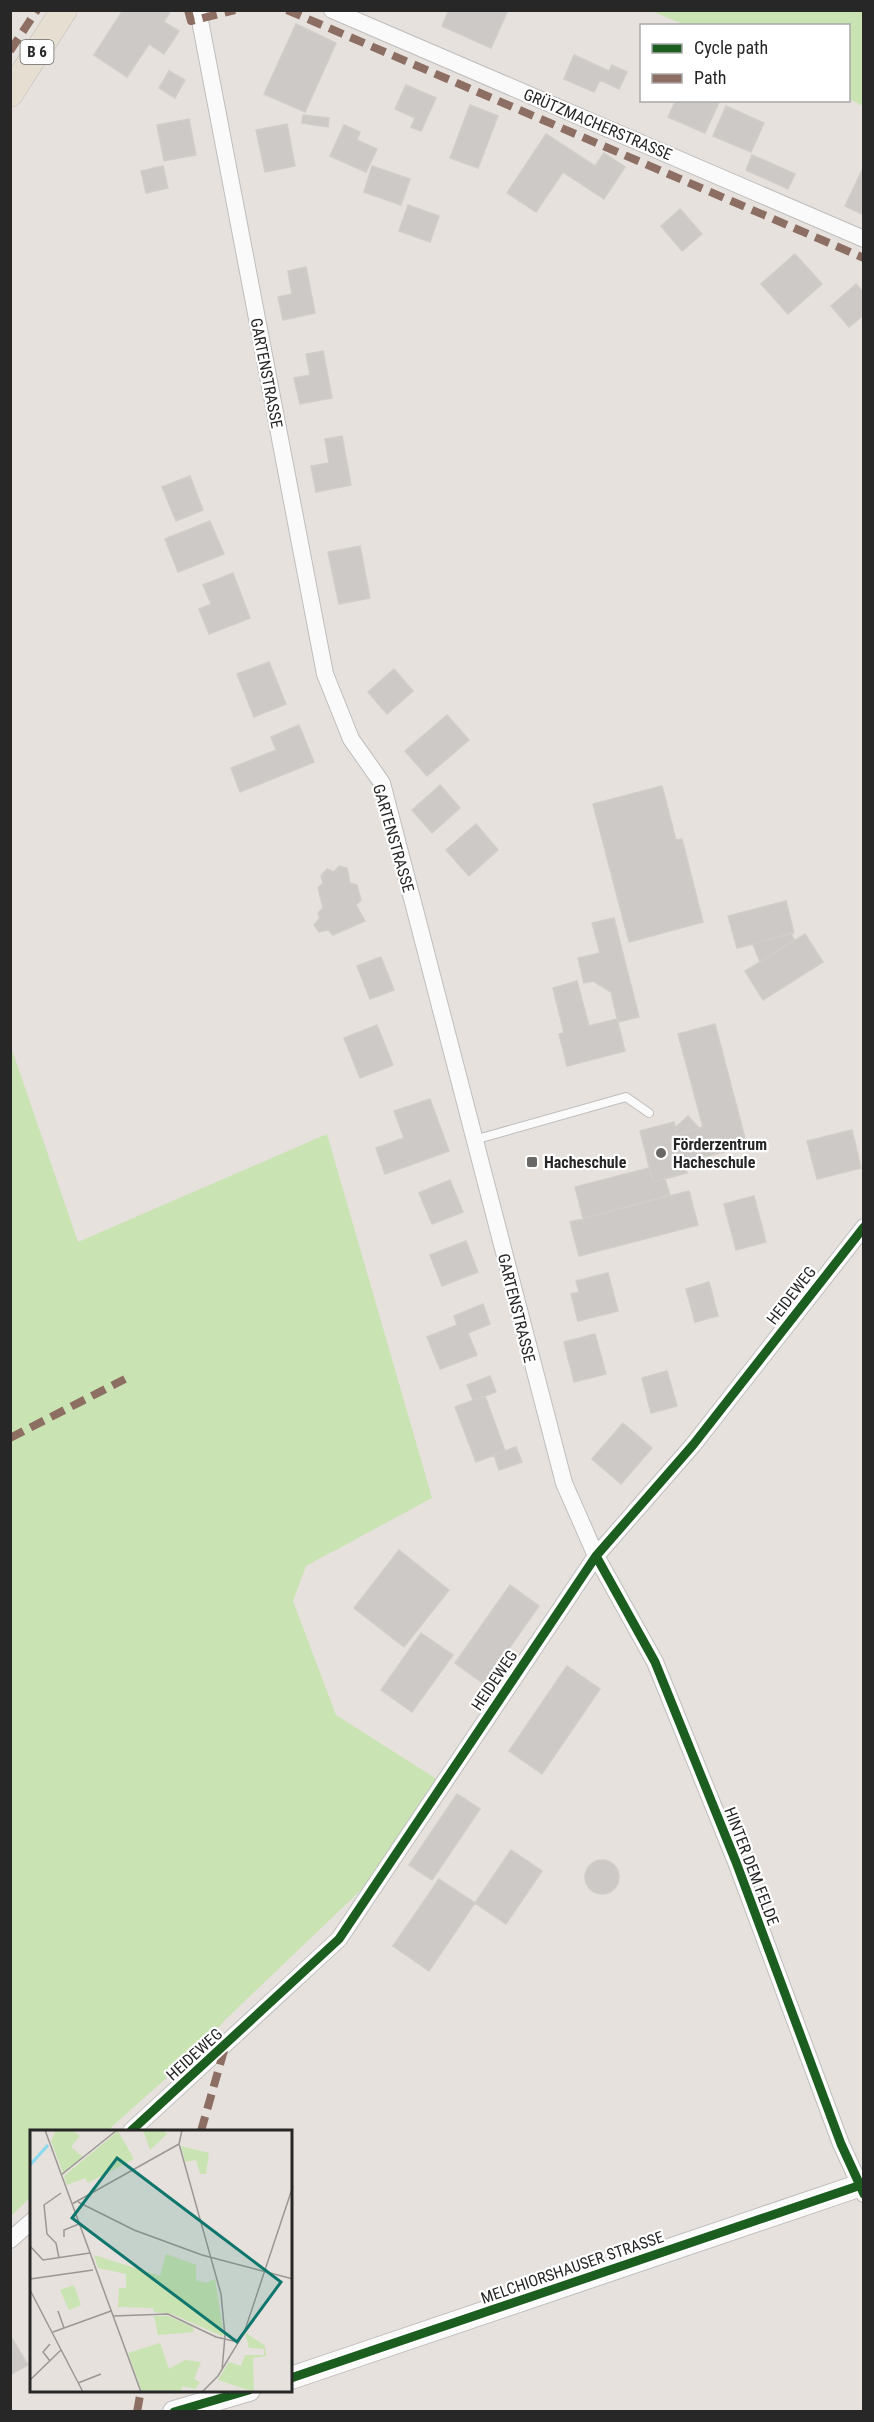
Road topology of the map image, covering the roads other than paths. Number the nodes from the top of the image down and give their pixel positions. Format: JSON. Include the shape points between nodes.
{"nodes":[{"id":1,"x":64,"y":10,"type":"edge"},
{"id":2,"x":198,"y":10,"type":"edge"},
{"id":3,"x":332,"y":10,"type":"edge"},
{"id":4,"x":10,"y":94,"type":"edge"},
{"id":5,"x":864,"y":240,"type":"edge"},
{"id":6,"x":649,"y":1113,"type":"dead end"},
{"id":7,"x":474,"y":1140,"type":"junction"},
{"id":8,"x":864,"y":1227,"type":"edge"},
{"id":9,"x":597,"y":1556,"type":"junction"},
{"id":10,"x":132,"y":2130,"type":"edge"},
{"id":11,"x":862,"y":2188,"type":"edge"},
{"id":12,"x":30,"y":2223,"type":"edge"},
{"id":13,"x":10,"y":2240,"type":"edge"},
{"id":14,"x":292,"y":2378,"type":"edge"},
{"id":15,"x":245,"y":2392,"type":"edge"},
{"id":16,"x":174,"y":2412,"type":"edge"}],
"edges":[{"from":1,"to":4,"type":"main road","number":"B 6"},
{"from":2,"to":7,"type":"street","name":"GARTENSTRASSE","via":[[325,674],[351,739],[382,783]]},
{"from":3,"to":5,"type":"street","name":"GRÜTZMACHERSTRASSE"},
{"from":6,"to":7,"type":"lane","via":[[626,1097]]},
{"from":7,"to":9,"type":"street","name":"GARTENSTRASSE","via":[[564,1483]]},
{"from":8,"to":9,"type":"street","name":"HEIDEWEG","via":[[693,1445]]},
{"from":9,"to":10,"type":"street","name":"HEIDEWEG","via":[[339,1939]]},
{"from":9,"to":11,"type":"street","name":"HINTER DEM FELDE","via":[[655,1662],[736,1862],[841,2145]]},
{"from":11,"to":14,"type":"street","name":"MELCHIORSHAUSER STRASSE"},
{"from":12,"to":13,"type":"street"},
{"from":15,"to":16,"type":"street"}]}
